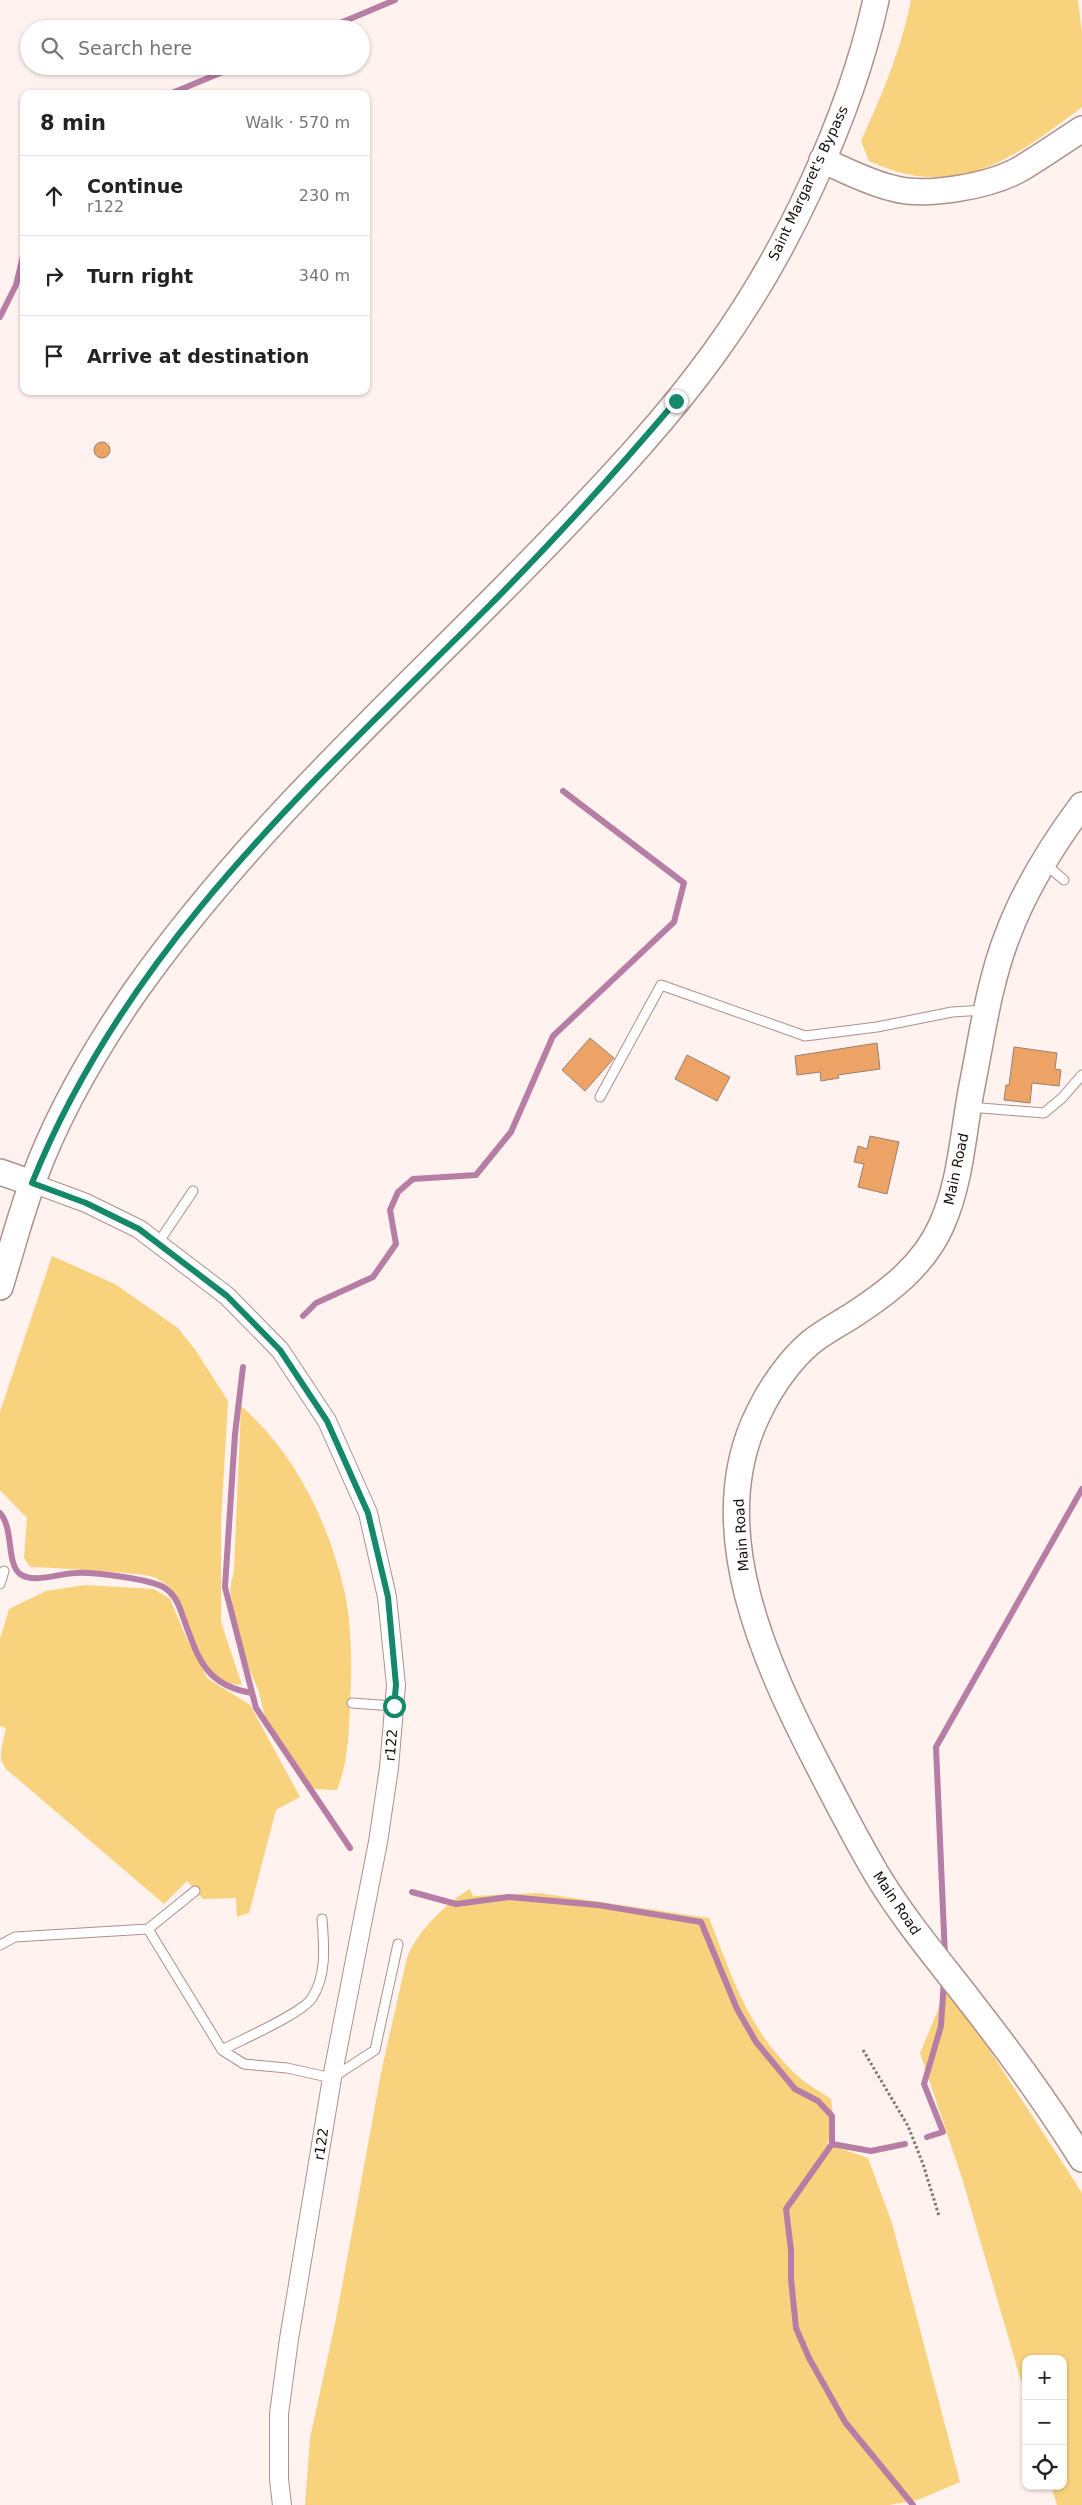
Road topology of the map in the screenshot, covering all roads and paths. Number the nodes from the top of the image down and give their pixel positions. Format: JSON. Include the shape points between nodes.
{"nodes":[{"id":1,"x":876,"y":0,"type":"edge"},
{"id":2,"x":1082,"y":129,"type":"edge"},
{"id":3,"x":822,"y":160,"type":"junction"},
{"id":4,"x":1082,"y":805,"type":"edge"},
{"id":5,"x":1042,"y":862,"type":"junction"},
{"id":6,"x":1064,"y":880,"type":"dead end"},
{"id":7,"x":987,"y":1010,"type":"junction"},
{"id":8,"x":1082,"y":1074,"type":"edge"},
{"id":9,"x":600,"y":1097,"type":"dead end"},
{"id":10,"x":968,"y":1107,"type":"junction"},
{"id":11,"x":0,"y":1172,"type":"edge"},
{"id":12,"x":32,"y":1183,"type":"junction"},
{"id":13,"x":193,"y":1192,"type":"dead end"},
{"id":14,"x":158,"y":1243,"type":"junction"},
{"id":15,"x":0,"y":1288,"type":"edge"},
{"id":16,"x":4,"y":1571,"type":"dead end"},
{"id":17,"x":0,"y":1584,"type":"edge"},
{"id":18,"x":352,"y":1703,"type":"dead end"},
{"id":19,"x":394,"y":1706,"type":"junction"},
{"id":20,"x":195,"y":1890,"type":"dead end"},
{"id":21,"x":322,"y":1919,"type":"dead end"},
{"id":22,"x":148,"y":1929,"type":"junction"},
{"id":23,"x":0,"y":1944,"type":"edge"},
{"id":24,"x":398,"y":1944,"type":"dead end"},
{"id":25,"x":222,"y":2050,"type":"junction"},
{"id":26,"x":863,"y":2050,"type":"dead end"},
{"id":27,"x":332,"y":2078,"type":"junction"},
{"id":28,"x":1082,"y":2159,"type":"edge"},
{"id":29,"x":939,"y":2216,"type":"dead end"},
{"id":30,"x":282,"y":2505,"type":"edge"}],
"edges":[{"from":1,"to":3,"type":"main road","name":"Saint Margaret's Bypass","via":[[849,95]]},
{"from":2,"to":3,"type":"main road","via":[[1020,169],[988,182],[932,191],[894,189]]},
{"from":3,"to":12,"type":"main road","name":"Saint Margaret's Bypass","via":[[787,234],[749,301],[716,352],[676,401],[600,490],[282,812],[222,878],[135,992],[103,1042],[74,1090]]},
{"from":4,"to":5,"type":"main road","name":"Main Road"},
{"from":5,"to":6,"type":"lane"},
{"from":5,"to":7,"type":"main road","name":"Main Road","via":[[1007,934]]},
{"from":7,"to":9,"type":"lane","via":[[952,1012],[878,1027],[805,1036],[661,985]]},
{"from":7,"to":10,"type":"main road","name":"Main Road"},
{"from":8,"to":10,"type":"lane","via":[[1044,1113]]},
{"from":10,"to":28,"type":"main road","name":"Main Road","via":[[954,1191],[942,1226],[924,1256],[900,1282],[811,1342],[787,1369],[760,1409],[747,1438],[740,1468],[737,1503],[744,1582],[772,1672],[877,1874],[1052,2111]]},
{"from":11,"to":12,"type":"main road"},
{"from":12,"to":14,"type":"street","name":"r122","via":[[86,1203],[139,1229]]},
{"from":12,"to":15,"type":"main road","name":"Saint Margaret's Bypass"},
{"from":13,"to":14,"type":"lane"},
{"from":14,"to":19,"type":"street","name":"r122","via":[[227,1296],[274,1344],[327,1421],[368,1513],[388,1597],[396,1685]]},
{"from":16,"to":17,"type":"lane"},
{"from":18,"to":19,"type":"lane"},
{"from":19,"to":27,"type":"street","name":"r122","via":[[378,1842]]},
{"from":20,"to":22,"type":"lane"},
{"from":21,"to":25,"type":"lane","via":[[322,1975],[312,1999],[295,2012]]},
{"from":22,"to":23,"type":"lane","via":[[15,1937]]},
{"from":22,"to":25,"type":"lane"},
{"from":24,"to":27,"type":"lane","via":[[375,2050]]},
{"from":25,"to":27,"type":"lane","via":[[244,2064],[286,2068]]},
{"from":26,"to":29,"type":"path","via":[[908,2126]]},
{"from":27,"to":30,"type":"street","name":"r122","via":[[279,2414]]}]}
